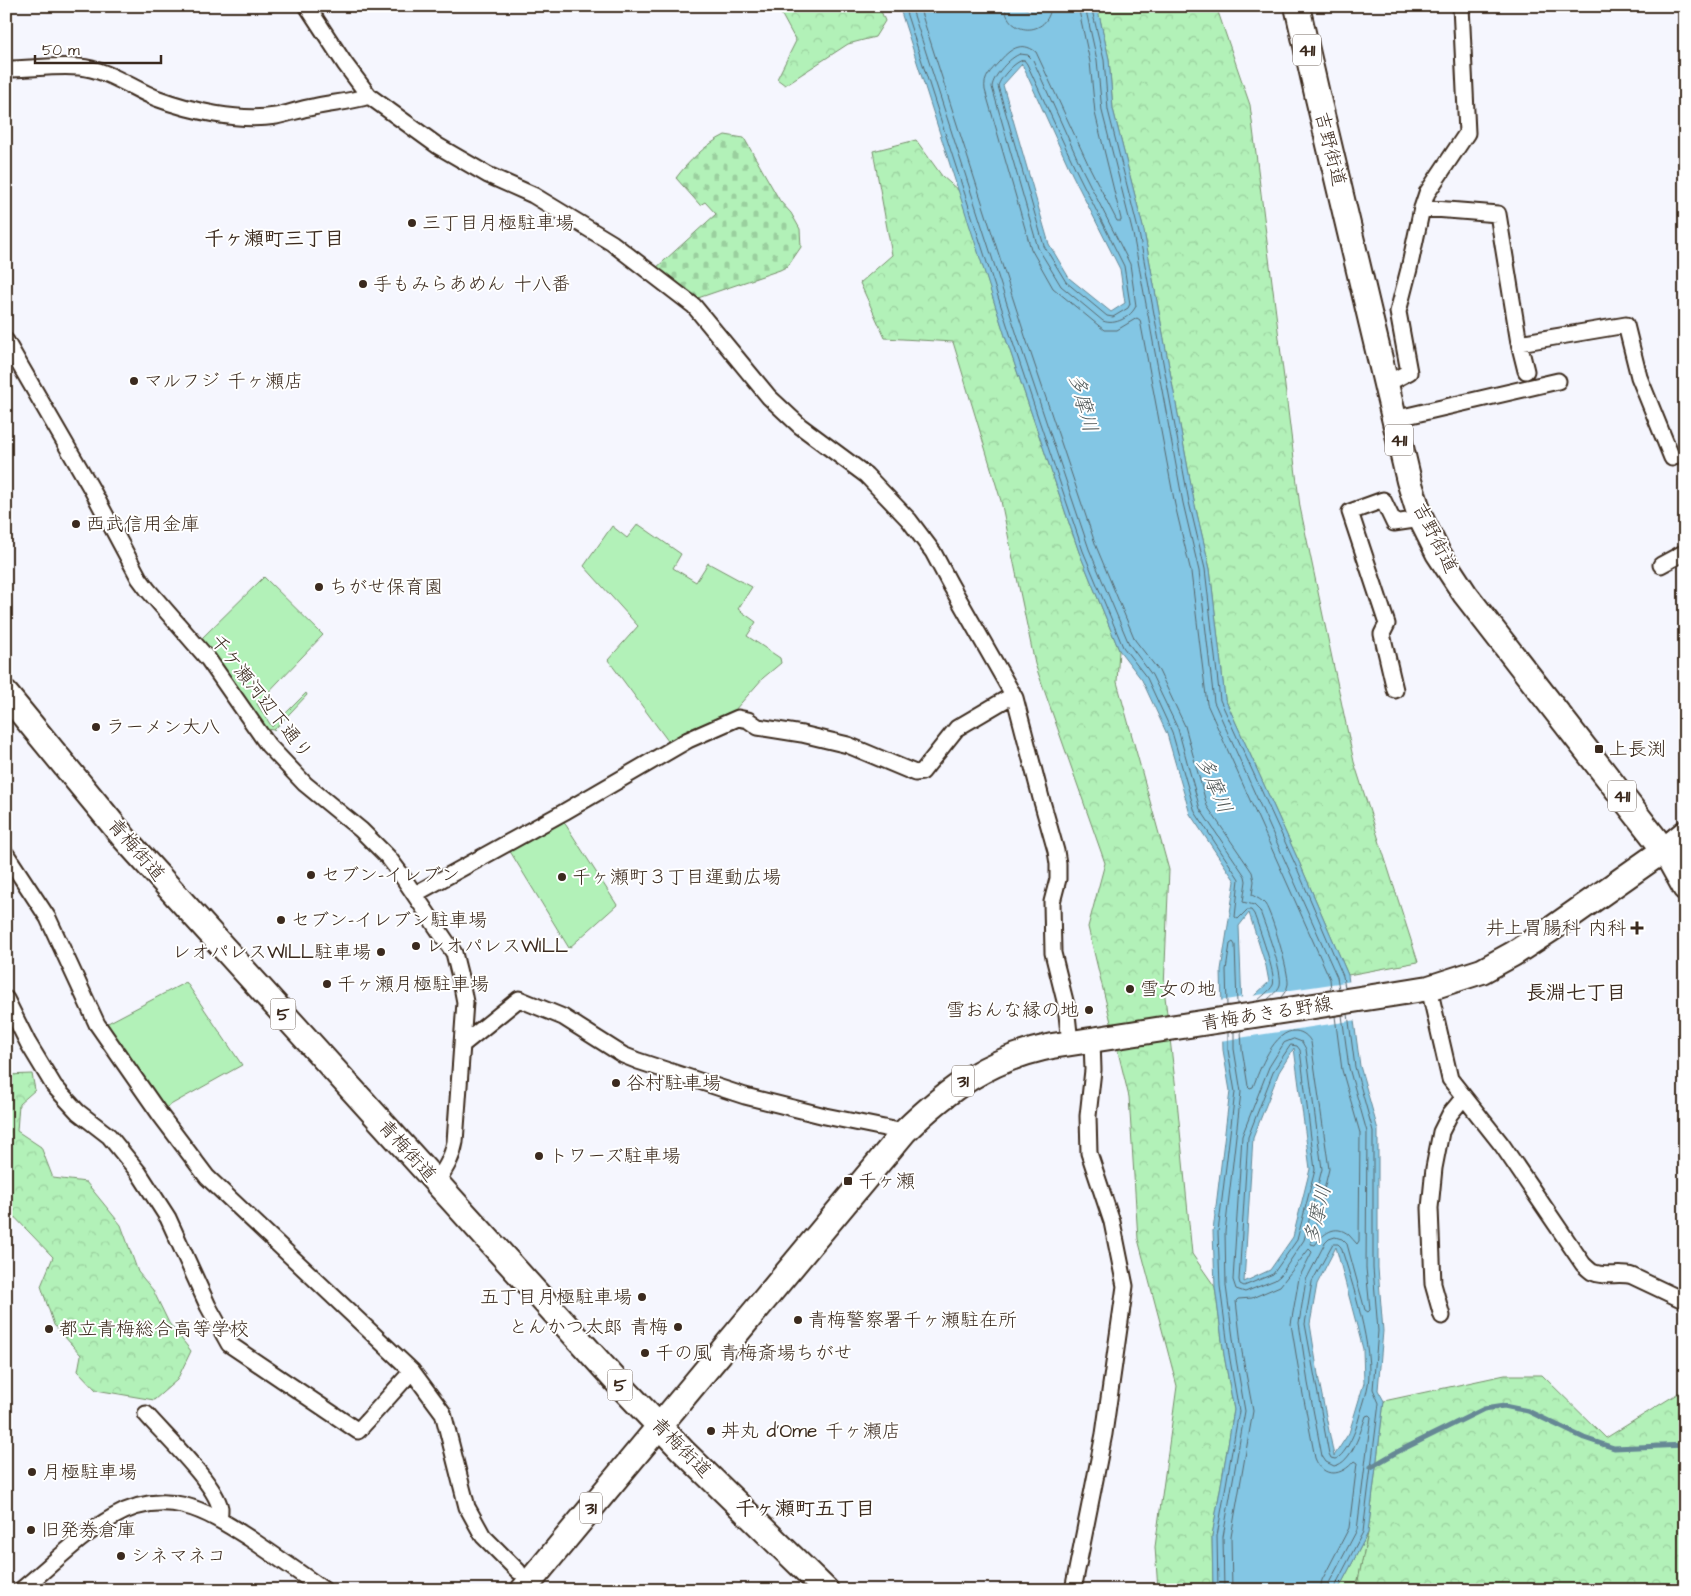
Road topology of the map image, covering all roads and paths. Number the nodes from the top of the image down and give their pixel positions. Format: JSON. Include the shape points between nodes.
{"nodes":[{"id":1,"x":307,"y":6,"type":"edge"},
{"id":2,"x":1297,"y":6,"type":"edge"},
{"id":3,"x":1461,"y":6,"type":"edge"},
{"id":4,"x":6,"y":69,"type":"edge"},
{"id":5,"x":369,"y":96,"type":"junction"},
{"id":6,"x":1422,"y":208,"type":"junction"},
{"id":7,"x":6,"y":341,"type":"edge"},
{"id":8,"x":1519,"y":343,"type":"junction"},
{"id":9,"x":1526,"y":371,"type":"dead end"},
{"id":10,"x":1558,"y":381,"type":"dead end"},
{"id":11,"x":1386,"y":384,"type":"junction"},
{"id":12,"x":1394,"y":419,"type":"junction"},
{"id":13,"x":1672,"y":458,"type":"dead end"},
{"id":14,"x":1421,"y":519,"type":"junction"},
{"id":15,"x":1685,"y":552,"type":"edge"},
{"id":16,"x":1661,"y":565,"type":"dead end"},
{"id":17,"x":1395,"y":690,"type":"dead end"},
{"id":18,"x":1012,"y":692,"type":"junction"},
{"id":19,"x":6,"y":694,"type":"edge"},
{"id":20,"x":1685,"y":833,"type":"edge"},
{"id":21,"x":1664,"y":850,"type":"junction"},
{"id":22,"x":6,"y":854,"type":"edge"},
{"id":23,"x":1685,"y":888,"type":"edge"},
{"id":24,"x":415,"y":894,"type":"junction"},
{"id":25,"x":1429,"y":988,"type":"junction"},
{"id":26,"x":6,"y":999,"type":"edge"},
{"id":27,"x":1090,"y":1041,"type":"junction"},
{"id":28,"x":462,"y":1045,"type":"junction"},
{"id":29,"x":1464,"y":1097,"type":"junction"},
{"id":30,"x":904,"y":1132,"type":"junction"},
{"id":31,"x":436,"y":1183,"type":"junction"},
{"id":32,"x":1685,"y":1301,"type":"edge"},
{"id":33,"x":1442,"y":1316,"type":"dead end"},
{"id":34,"x":412,"y":1371,"type":"junction"},
{"id":35,"x":146,"y":1414,"type":"dead end"},
{"id":36,"x":658,"y":1426,"type":"junction"},
{"id":37,"x":220,"y":1519,"type":"junction"},
{"id":38,"x":520,"y":1580,"type":"edge"},
{"id":39,"x":21,"y":1590,"type":"edge"},
{"id":40,"x":324,"y":1590,"type":"edge"},
{"id":41,"x":826,"y":1590,"type":"edge"},
{"id":42,"x":1073,"y":1590,"type":"edge"}],
"edges":[{"from":1,"to":5,"type":"street"},
{"from":2,"to":11,"type":"main road","name":"吉野街道","number":"411"},
{"from":3,"to":6,"type":"street","via":[[1467,133],[1427,193]]},
{"from":4,"to":5,"type":"street","via":[[79,67],[112,76],[156,98],[231,116],[277,116]]},
{"from":5,"to":18,"type":"street","via":[[438,146],[488,175],[533,195],[612,243],[694,306],[769,397],[800,426],[866,476],[909,520],[933,552]]},
{"from":6,"to":8,"type":"street","via":[[1498,214]]},
{"from":6,"to":11,"type":"street","via":[[1398,312],[1409,372]]},
{"from":7,"to":24,"type":"street","name":"千ケ瀬河辺下通り","via":[[139,578],[208,660],[268,745],[305,784],[388,857]]},
{"from":8,"to":9,"type":"street"},
{"from":8,"to":13,"type":"street","via":[[1626,325],[1639,377]]},
{"from":10,"to":12,"type":"street"},
{"from":11,"to":12,"type":"main road","name":"吉野街道","number":"411"},
{"from":12,"to":14,"type":"main road","name":"吉野街道","number":"411"},
{"from":14,"to":17,"type":"street","via":[[1394,524],[1383,500],[1350,512],[1388,624],[1382,634]]},
{"from":14,"to":21,"type":"main road","name":"吉野街道","number":"411","via":[[1438,553],[1465,594]]},
{"from":15,"to":16,"type":"street"},
{"from":18,"to":24,"type":"street","via":[[1008,698],[957,728],[922,772],[916,773],[848,745],[758,727],[738,718],[688,740]]},
{"from":18,"to":27,"type":"street","via":[[1056,851],[1058,879],[1052,902],[1053,953],[1066,1005]]},
{"from":19,"to":31,"type":"main road","name":"青梅街道","number":"5","via":[[125,839]]},
{"from":20,"to":21,"type":"main road","name":"青梅あきる野線","number":"31"},
{"from":21,"to":23,"type":"main road","name":"吉野街道","number":"411"},
{"from":21,"to":25,"type":"main road","name":"青梅あきる野線","number":"31","via":[[1513,954],[1482,971]]},
{"from":22,"to":34,"type":"street","via":[[48,918],[97,1024],[207,1177]]},
{"from":24,"to":28,"type":"street","name":"千ケ瀬河辺下通り","via":[[454,953],[464,1002]]},
{"from":25,"to":27,"type":"main road","name":"青梅あきる野線","number":"31"},
{"from":25,"to":29,"type":"street","via":[[1450,1079]]},
{"from":26,"to":34,"type":"street","via":[[54,1086],[78,1112],[109,1136],[139,1172],[168,1218],[229,1344],[358,1431]]},
{"from":27,"to":30,"type":"main road","name":"青梅あきる野線","number":"31","via":[[1022,1053],[968,1078]]},
{"from":27,"to":42,"type":"street","via":[[1093,1070],[1088,1116],[1089,1153],[1112,1222],[1125,1286],[1104,1434]]},
{"from":28,"to":30,"type":"street","via":[[519,999],[563,1017],[623,1055],[646,1064],[745,1096]]},
{"from":28,"to":31,"type":"street","name":"千ケ瀬河辺下通り","via":[[453,1155]]},
{"from":29,"to":32,"type":"street","via":[[1502,1145],[1583,1264],[1594,1273],[1624,1273]]},
{"from":29,"to":33,"type":"street","via":[[1441,1132],[1434,1168],[1430,1208],[1433,1284]]},
{"from":30,"to":36,"type":"main road","name":"青梅あきる野線","number":"31"},
{"from":31,"to":36,"type":"main road","name":"青梅街道","number":"5"},
{"from":34,"to":38,"type":"street","via":[[443,1413],[464,1497],[474,1522]]},
{"from":35,"to":37,"type":"street","via":[[195,1467],[215,1496]]},
{"from":36,"to":38,"type":"main road","number":"31"},
{"from":36,"to":41,"type":"main road","name":"青梅街道","number":"5"},
{"from":37,"to":39,"type":"street","via":[[183,1505],[136,1505],[86,1536]]},
{"from":37,"to":40,"type":"street"}]}
